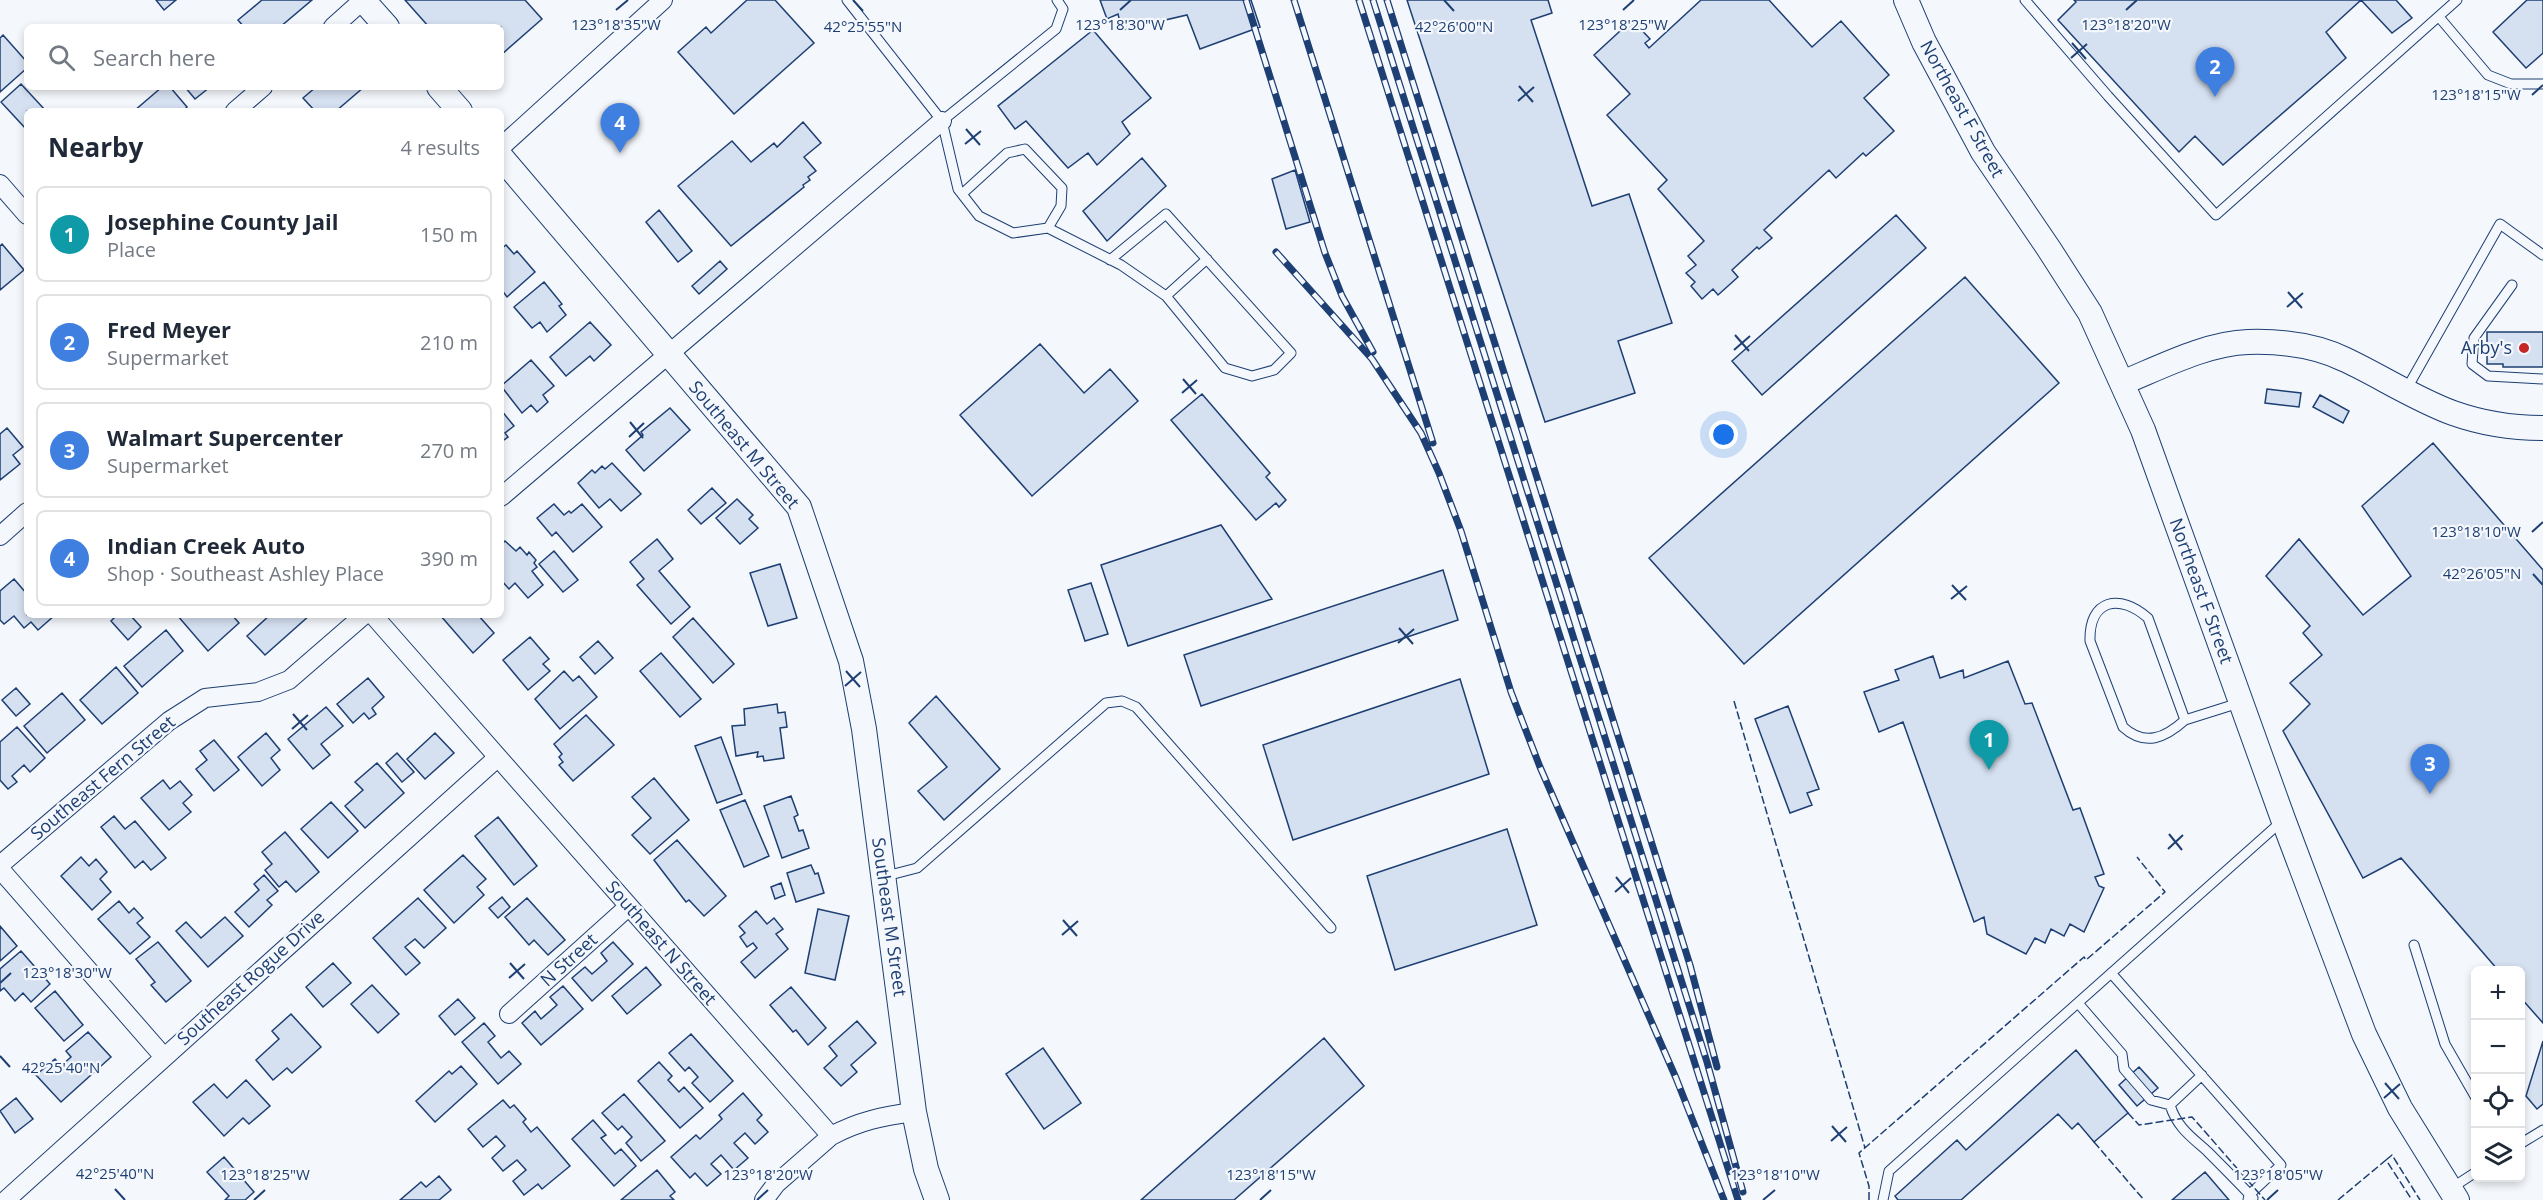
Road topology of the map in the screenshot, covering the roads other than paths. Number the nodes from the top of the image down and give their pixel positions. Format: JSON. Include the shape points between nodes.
{"nodes":[{"id":1,"x":363,"y":0,"type":"edge"},
{"id":2,"x":663,"y":0,"type":"edge"},
{"id":3,"x":847,"y":0,"type":"edge"},
{"id":4,"x":1057,"y":0,"type":"edge"},
{"id":5,"x":1906,"y":0,"type":"edge"},
{"id":6,"x":2025,"y":0,"type":"edge"},
{"id":7,"x":2457,"y":0,"type":"edge"},
{"id":8,"x":2439,"y":17,"type":"junction"},
{"id":9,"x":336,"y":24,"type":"edge"},
{"id":10,"x":384,"y":24,"type":"edge"},
{"id":11,"x":2543,"y":84,"type":"edge"},
{"id":12,"x":260,"y":90,"type":"edge"},
{"id":13,"x":442,"y":90,"type":"edge"},
{"id":14,"x":238,"y":108,"type":"edge"},
{"id":15,"x":457,"y":108,"type":"edge"},
{"id":16,"x":942,"y":121,"type":"junction"},
{"id":17,"x":504,"y":144,"type":"edge"},
{"id":18,"x":504,"y":162,"type":"edge"},
{"id":19,"x":0,"y":184,"type":"edge"},
{"id":20,"x":962,"y":194,"type":"junction"},
{"id":21,"x":24,"y":212,"type":"edge"},
{"id":22,"x":1048,"y":228,"type":"junction"},
{"id":23,"x":2543,"y":255,"type":"edge"},
{"id":24,"x":1207,"y":259,"type":"junction"},
{"id":25,"x":1110,"y":260,"type":"junction"},
{"id":26,"x":2512,"y":285,"type":"dead end"},
{"id":27,"x":1166,"y":296,"type":"junction"},
{"id":28,"x":667,"y":354,"type":"junction"},
{"id":29,"x":2543,"y":379,"type":"edge"},
{"id":30,"x":2122,"y":383,"type":"junction"},
{"id":31,"x":2405,"y":392,"type":"junction"},
{"id":32,"x":2543,"y":428,"type":"edge"},
{"id":33,"x":504,"y":494,"type":"edge"},
{"id":34,"x":24,"y":515,"type":"edge"},
{"id":35,"x":0,"y":536,"type":"edge"},
{"id":36,"x":361,"y":618,"type":"edge"},
{"id":37,"x":376,"y":618,"type":"edge"},
{"id":38,"x":2241,"y":702,"type":"junction"},
{"id":39,"x":2186,"y":720,"type":"junction"},
{"id":40,"x":497,"y":758,"type":"junction"},
{"id":41,"x":2283,"y":819,"type":"junction"},
{"id":42,"x":0,"y":867,"type":"edge"},
{"id":43,"x":883,"y":877,"type":"junction"},
{"id":44,"x":628,"y":907,"type":"junction"},
{"id":45,"x":1330,"y":928,"type":"dead end"},
{"id":46,"x":2414,"y":945,"type":"dead end"},
{"id":47,"x":2111,"y":973,"type":"junction"},
{"id":48,"x":2078,"y":1003,"type":"junction"},
{"id":49,"x":509,"y":1014,"type":"dead end"},
{"id":50,"x":164,"y":1057,"type":"junction"},
{"id":51,"x":2202,"y":1076,"type":"junction"},
{"id":52,"x":2471,"y":1091,"type":"edge"},
{"id":53,"x":2170,"y":1105,"type":"junction"},
{"id":54,"x":914,"y":1112,"type":"junction"},
{"id":55,"x":2543,"y":1130,"type":"edge"},
{"id":56,"x":831,"y":1136,"type":"junction"},
{"id":57,"x":2525,"y":1141,"type":"edge"},
{"id":58,"x":2471,"y":1176,"type":"edge"},
{"id":59,"x":2453,"y":1195,"type":"edge"},
{"id":60,"x":2251,"y":1198,"type":"edge"},
{"id":61,"x":6,"y":1200,"type":"edge"},
{"id":62,"x":764,"y":1200,"type":"edge"},
{"id":63,"x":937,"y":1200,"type":"edge"},
{"id":64,"x":1883,"y":1200,"type":"edge"}],
"edges":[{"from":1,"to":9,"type":"street"},
{"from":1,"to":10,"type":"street"},
{"from":2,"to":17,"type":"street"},
{"from":3,"to":16,"type":"lane"},
{"from":4,"to":16,"type":"lane","via":[[1064,9],[1056,29]]},
{"from":5,"to":30,"type":"street","name":"Northeast F Street","via":[[1983,152],[2090,314]]},
{"from":6,"to":8,"type":"lane","via":[[2216,214]]},
{"from":7,"to":8,"type":"lane"},
{"from":8,"to":11,"type":"lane","via":[[2488,75],[2511,84]]},
{"from":12,"to":14,"type":"street"},
{"from":13,"to":15,"type":"street"},
{"from":16,"to":20,"type":"lane"},
{"from":16,"to":28,"type":"street"},
{"from":18,"to":28,"type":"street","name":"Southeast M Street"},
{"from":19,"to":21,"type":"street"},
{"from":20,"to":22,"type":"lane","via":[[979,216],[1013,233]]},
{"from":20,"to":22,"type":"lane","via":[[1007,153],[1024,149],[1062,188],[1061,206]]},
{"from":22,"to":25,"type":"lane"},
{"from":23,"to":31,"type":"lane","via":[[2500,224]]},
{"from":24,"to":25,"type":"lane","via":[[1166,214]]},
{"from":24,"to":27,"type":"lane"},
{"from":24,"to":27,"type":"lane","via":[[1291,353],[1274,370],[1251,376],[1225,368]]},
{"from":25,"to":27,"type":"lane"},
{"from":26,"to":29,"type":"lane","via":[[2474,338],[2472,364],[2488,376]]},
{"from":28,"to":33,"type":"street"},
{"from":28,"to":43,"type":"street","name":"Southeast M Street","via":[[799,507],[852,661]]},
{"from":30,"to":31,"type":"street","via":[[2221,345],[2284,343],[2345,359]]},
{"from":30,"to":38,"type":"street","name":"Northeast F Street","via":[[2143,430]]},
{"from":31,"to":32,"type":"street","via":[[2477,420]]},
{"from":34,"to":35,"type":"street"},
{"from":36,"to":42,"type":"street","name":"Southeast Fern Street","via":[[290,680],[258,692],[205,698],[169,721]]},
{"from":37,"to":40,"type":"street","name":"Southeast N Street"},
{"from":38,"to":39,"type":"lane"},
{"from":38,"to":41,"type":"street","name":"Northeast F Street"},
{"from":39,"to":39,"type":"lane","via":[[2148,618],[2126,603],[2104,606],[2089,626],[2090,641],[2123,727],[2146,740],[2172,732]]},
{"from":40,"to":44,"type":"street","name":"Southeast N Street"},
{"from":40,"to":50,"type":"street","name":"Southeast Rogue Drive"},
{"from":41,"to":47,"type":"lane"},
{"from":41,"to":59,"type":"street","name":"Northeast F Street","via":[[2364,1034],[2400,1108]]},
{"from":42,"to":50,"type":"street"},
{"from":43,"to":45,"type":"lane","via":[[917,868],[1106,703],[1122,701],[1136,707]]},
{"from":43,"to":54,"type":"street","name":"Southeast M Street"},
{"from":44,"to":49,"type":"street","name":"N Street"},
{"from":44,"to":56,"type":"street","name":"Southeast N Street"},
{"from":46,"to":52,"type":"lane","via":[[2445,1044]]},
{"from":47,"to":48,"type":"lane"},
{"from":47,"to":51,"type":"lane"},
{"from":48,"to":53,"type":"lane","via":[[2122,1054],[2124,1069],[2151,1101]]},
{"from":48,"to":64,"type":"lane","via":[[1889,1171]]},
{"from":50,"to":61,"type":"street","name":"Southeast Rogue Drive"},
{"from":51,"to":53,"type":"lane"},
{"from":51,"to":60,"type":"lane","via":[[2281,1165]]},
{"from":53,"to":60,"type":"lane","via":[[2185,1133]]},
{"from":54,"to":56,"type":"street","via":[[853,1124]]},
{"from":54,"to":63,"type":"street"},
{"from":55,"to":57,"type":"lane"},
{"from":56,"to":62,"type":"street","via":[[776,1184]]},
{"from":58,"to":59,"type":"lane"}]}
